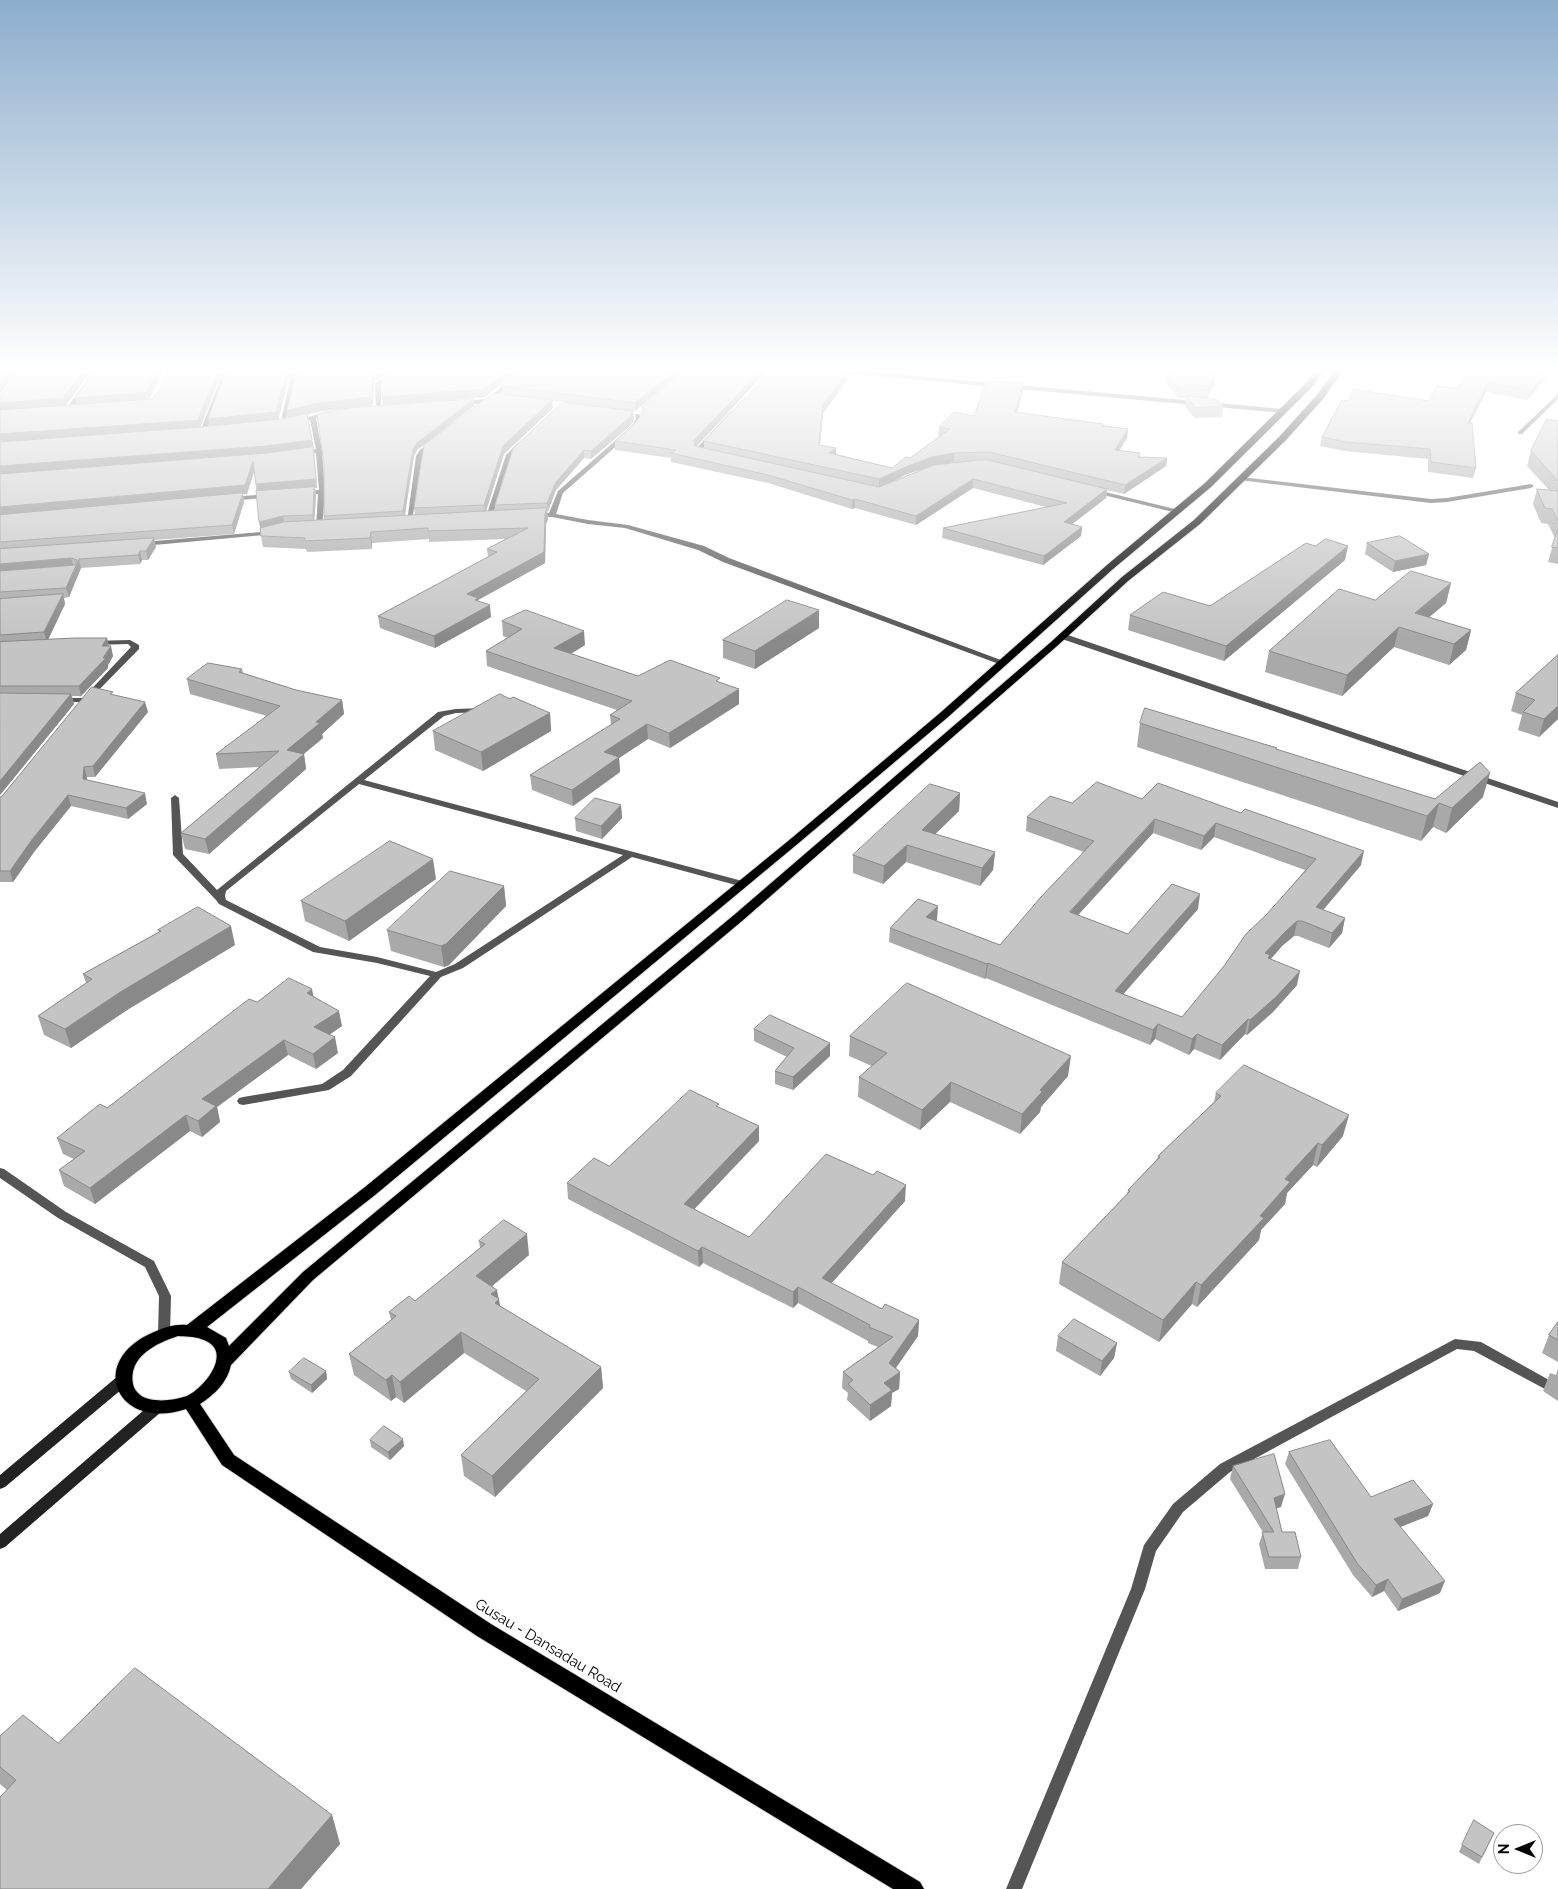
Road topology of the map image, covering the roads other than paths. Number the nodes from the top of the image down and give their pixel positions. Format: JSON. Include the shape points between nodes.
{"nodes":[{"id":1,"x":320,"y":460,"type":"edge"},
{"id":2,"x":418,"y":460,"type":"edge"},
{"id":3,"x":507,"y":460,"type":"edge"},
{"id":4,"x":597,"y":460,"type":"edge"},
{"id":5,"x":1233,"y":460,"type":"edge"},
{"id":6,"x":1261,"y":460,"type":"edge"},
{"id":7,"x":1241,"y":480,"type":"junction"},
{"id":8,"x":1531,"y":486,"type":"dead end"},
{"id":9,"x":1082,"y":488,"type":"edge"},
{"id":10,"x":322,"y":492,"type":"junction"},
{"id":11,"x":293,"y":494,"type":"edge"},
{"id":12,"x":274,"y":496,"type":"edge"},
{"id":13,"x":226,"y":500,"type":"edge"},
{"id":14,"x":1177,"y":512,"type":"junction"},
{"id":15,"x":552,"y":515,"type":"junction"},
{"id":16,"x":525,"y":516,"type":"edge"},
{"id":17,"x":490,"y":517,"type":"junction"},
{"id":18,"x":498,"y":517,"type":"edge"},
{"id":19,"x":480,"y":518,"type":"edge"},
{"id":20,"x":418,"y":520,"type":"edge"},
{"id":21,"x":409,"y":521,"type":"junction"},
{"id":22,"x":397,"y":524,"type":"edge"},
{"id":23,"x":328,"y":527,"type":"edge"},
{"id":24,"x":310,"y":528,"type":"edge"},
{"id":25,"x":319,"y":528,"type":"junction"},
{"id":26,"x":278,"y":532,"type":"edge"},
{"id":27,"x":133,"y":544,"type":"edge"},
{"id":28,"x":1062,"y":636,"type":"junction"},
{"id":29,"x":84,"y":643,"type":"edge"},
{"id":30,"x":1002,"y":662,"type":"junction"},
{"id":31,"x":49,"y":699,"type":"edge"},
{"id":32,"x":497,"y":710,"type":"edge"},
{"id":33,"x":358,"y":781,"type":"junction"},
{"id":34,"x":175,"y":798,"type":"dead end"},
{"id":35,"x":1558,"y":805,"type":"edge"},
{"id":36,"x":631,"y":854,"type":"junction"},
{"id":37,"x":743,"y":884,"type":"junction"},
{"id":38,"x":221,"y":899,"type":"junction"},
{"id":39,"x":437,"y":975,"type":"junction"},
{"id":40,"x":243,"y":1101,"type":"dead end"},
{"id":41,"x":0,"y":1172,"type":"edge"},
{"id":42,"x":192,"y":1330,"type":"junction"},
{"id":43,"x":164,"y":1334,"type":"junction"},
{"id":44,"x":226,"y":1360,"type":"junction"},
{"id":45,"x":123,"y":1380,"type":"junction"},
{"id":46,"x":1558,"y":1391,"type":"edge"},
{"id":47,"x":190,"y":1402,"type":"junction"},
{"id":48,"x":156,"y":1408,"type":"junction"},
{"id":49,"x":0,"y":1483,"type":"edge"},
{"id":50,"x":0,"y":1543,"type":"edge"},
{"id":51,"x":914,"y":1889,"type":"edge"},
{"id":52,"x":1014,"y":1889,"type":"edge"}],
"edges":[{"from":1,"to":10,"type":"street"},
{"from":2,"to":21,"type":"street"},
{"from":3,"to":17,"type":"street"},
{"from":4,"to":15,"type":"street","via":[[560,492]]},
{"from":5,"to":14,"type":"main road"},
{"from":6,"to":7,"type":"main road"},
{"from":7,"to":8,"type":"street","via":[[1430,501]]},
{"from":7,"to":28,"type":"main road","via":[[1197,522],[1125,579]]},
{"from":9,"to":14,"type":"street"},
{"from":10,"to":11,"type":"street"},
{"from":10,"to":25,"type":"street"},
{"from":12,"to":13,"type":"street"},
{"from":14,"to":30,"type":"main road"},
{"from":15,"to":16,"type":"street"},
{"from":15,"to":30,"type":"street","via":[[626,526],[701,548],[735,564]]},
{"from":17,"to":18,"type":"street"},
{"from":17,"to":19,"type":"street"},
{"from":20,"to":21,"type":"street"},
{"from":21,"to":22,"type":"street"},
{"from":23,"to":25,"type":"street"},
{"from":24,"to":25,"type":"street"},
{"from":26,"to":27,"type":"street"},
{"from":28,"to":35,"type":"street"},
{"from":28,"to":44,"type":"main road","via":[[738,918],[308,1276]]},
{"from":29,"to":31,"type":"street","via":[[130,642],[136,647],[81,704]]},
{"from":30,"to":37,"type":"main road"},
{"from":32,"to":33,"type":"street","via":[[441,714]]},
{"from":33,"to":36,"type":"street"},
{"from":33,"to":38,"type":"street","via":[[222,890]]},
{"from":34,"to":38,"type":"street","via":[[178,856]]},
{"from":36,"to":37,"type":"street"},
{"from":36,"to":39,"type":"street","via":[[459,966]]},
{"from":37,"to":42,"type":"main road","via":[[370,1191]]},
{"from":38,"to":39,"type":"street","via":[[317,950]]},
{"from":39,"to":40,"type":"street","via":[[347,1073],[325,1087]]},
{"from":41,"to":43,"type":"street","via":[[62,1215],[150,1264],[165,1296]]},
{"from":42,"to":43,"type":"main road"},
{"from":42,"to":44,"type":"main road","via":[[216,1338],[223,1346]]},
{"from":43,"to":45,"type":"main road","via":[[139,1348],[125,1369]]},
{"from":44,"to":47,"type":"main road","via":[[217,1382]]},
{"from":45,"to":48,"type":"main road","via":[[133,1399]]},
{"from":45,"to":49,"type":"main road"},
{"from":46,"to":52,"type":"street","via":[[1476,1346],[1455,1344],[1226,1468],[1178,1508],[1149,1550],[1138,1589]]},
{"from":47,"to":48,"type":"main road"},
{"from":47,"to":51,"type":"main road","name":"Gusau - Dansadau Road","via":[[228,1460],[484,1630]]},
{"from":48,"to":50,"type":"main road"}]}
